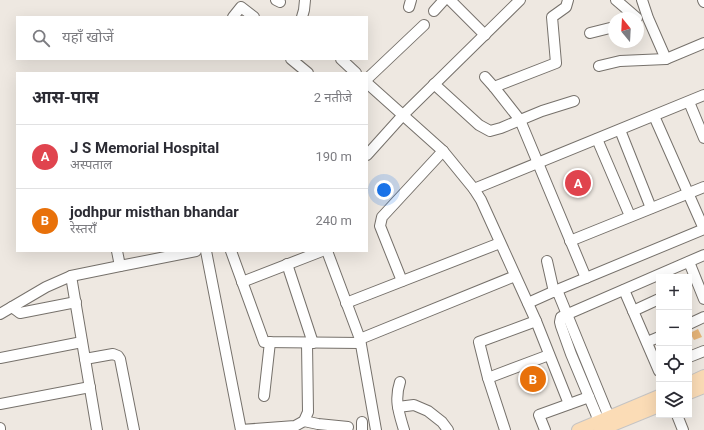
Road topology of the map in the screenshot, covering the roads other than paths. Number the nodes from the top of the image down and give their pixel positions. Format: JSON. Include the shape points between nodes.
{"nodes":[{"id":1,"x":305,"y":0,"type":"edge"},
{"id":2,"x":444,"y":0,"type":"edge"},
{"id":3,"x":450,"y":0,"type":"edge"},
{"id":4,"x":520,"y":0,"type":"edge"},
{"id":5,"x":568,"y":0,"type":"edge"},
{"id":6,"x":616,"y":0,"type":"edge"},
{"id":7,"x":642,"y":0,"type":"edge"},
{"id":8,"x":434,"y":11,"type":"dead end"},
{"id":9,"x":631,"y":12,"type":"edge"},
{"id":10,"x":641,"y":12,"type":"edge"},
{"id":11,"x":234,"y":16,"type":"edge"},
{"id":12,"x":253,"y":16,"type":"edge"},
{"id":13,"x":302,"y":16,"type":"edge"},
{"id":14,"x":424,"y":25,"type":"dead end"},
{"id":15,"x":644,"y":25,"type":"edge"},
{"id":16,"x":608,"y":28,"type":"edge"},
{"id":17,"x":590,"y":33,"type":"dead end"},
{"id":18,"x":485,"y":35,"type":"junction"},
{"id":19,"x":704,"y":43,"type":"edge"},
{"id":20,"x":666,"y":59,"type":"junction"},
{"id":21,"x":292,"y":60,"type":"edge"},
{"id":22,"x":349,"y":61,"type":"edge"},
{"id":23,"x":599,"y":66,"type":"dead end"},
{"id":24,"x":307,"y":72,"type":"edge"},
{"id":25,"x":355,"y":72,"type":"edge"},
{"id":26,"x":485,"y":77,"type":"dead end"},
{"id":27,"x":368,"y":78,"type":"edge"},
{"id":28,"x":368,"y":84,"type":"edge"},
{"id":29,"x":434,"y":84,"type":"junction"},
{"id":30,"x":494,"y":87,"type":"junction"},
{"id":31,"x":704,"y":95,"type":"edge"},
{"id":32,"x":574,"y":101,"type":"dead end"},
{"id":33,"x":688,"y":102,"type":"junction"},
{"id":34,"x":403,"y":115,"type":"junction"},
{"id":35,"x":654,"y":116,"type":"junction"},
{"id":36,"x":520,"y":120,"type":"junction"},
{"id":37,"x":620,"y":130,"type":"junction"},
{"id":38,"x":704,"y":138,"type":"edge"},
{"id":39,"x":597,"y":139,"type":"junction"},
{"id":40,"x":443,"y":151,"type":"junction"},
{"id":41,"x":368,"y":154,"type":"edge"},
{"id":42,"x":538,"y":163,"type":"junction"},
{"id":43,"x":704,"y":187,"type":"edge"},
{"id":44,"x":474,"y":189,"type":"junction"},
{"id":45,"x":688,"y":193,"type":"junction"},
{"id":46,"x":651,"y":208,"type":"junction"},
{"id":47,"x":630,"y":216,"type":"junction"},
{"id":48,"x":704,"y":229,"type":"edge"},
{"id":49,"x":570,"y":241,"type":"junction"},
{"id":50,"x":500,"y":243,"type":"junction"},
{"id":51,"x":117,"y":252,"type":"edge"},
{"id":52,"x":191,"y":252,"type":"edge"},
{"id":53,"x":206,"y":252,"type":"edge"},
{"id":54,"x":231,"y":252,"type":"edge"},
{"id":55,"x":319,"y":252,"type":"edge"},
{"id":56,"x":327,"y":252,"type":"edge"},
{"id":57,"x":704,"y":256,"type":"edge"},
{"id":58,"x":547,"y":261,"type":"dead end"},
{"id":59,"x":689,"y":262,"type":"junction"},
{"id":60,"x":287,"y":264,"type":"junction"},
{"id":61,"x":120,"y":266,"type":"junction"},
{"id":62,"x":71,"y":276,"type":"junction"},
{"id":63,"x":515,"y":276,"type":"junction"},
{"id":64,"x":586,"y":278,"type":"junction"},
{"id":65,"x":402,"y":281,"type":"junction"},
{"id":66,"x":242,"y":282,"type":"junction"},
{"id":67,"x":624,"y":290,"type":"junction"},
{"id":68,"x":555,"y":291,"type":"junction"},
{"id":69,"x":704,"y":299,"type":"edge"},
{"id":70,"x":656,"y":300,"type":"edge"},
{"id":71,"x":76,"y":302,"type":"junction"},
{"id":72,"x":346,"y":303,"type":"junction"},
{"id":73,"x":528,"y":304,"type":"junction"},
{"id":74,"x":12,"y":307,"type":"junction"},
{"id":75,"x":633,"y":311,"type":"junction"},
{"id":76,"x":0,"y":314,"type":"edge"},
{"id":77,"x":567,"y":314,"type":"junction"},
{"id":78,"x":704,"y":317,"type":"edge"},
{"id":79,"x":536,"y":321,"type":"junction"},
{"id":80,"x":692,"y":323,"type":"edge"},
{"id":81,"x":656,"y":338,"type":"edge"},
{"id":82,"x":360,"y":341,"type":"junction"},
{"id":83,"x":82,"y":342,"type":"junction"},
{"id":84,"x":270,"y":342,"type":"junction"},
{"id":85,"x":646,"y":342,"type":"junction"},
{"id":86,"x":310,"y":343,"type":"junction"},
{"id":87,"x":704,"y":351,"type":"edge"},
{"id":88,"x":549,"y":355,"type":"junction"},
{"id":89,"x":692,"y":356,"type":"edge"},
{"id":90,"x":0,"y":358,"type":"edge"},
{"id":91,"x":85,"y":360,"type":"junction"},
{"id":92,"x":656,"y":364,"type":"edge"},
{"id":93,"x":488,"y":378,"type":"junction"},
{"id":94,"x":703,"y":380,"type":"edge"},
{"id":95,"x":400,"y":382,"type":"dead end"},
{"id":96,"x":692,"y":382,"type":"edge"},
{"id":97,"x":90,"y":388,"type":"junction"},
{"id":98,"x":692,"y":390,"type":"edge"},
{"id":99,"x":264,"y":396,"type":"dead end"},
{"id":100,"x":589,"y":397,"type":"junction"},
{"id":101,"x":656,"y":398,"type":"edge"},
{"id":102,"x":0,"y":404,"type":"edge"},
{"id":103,"x":569,"y":404,"type":"junction"},
{"id":104,"x":398,"y":407,"type":"junction"},
{"id":105,"x":656,"y":407,"type":"edge"},
{"id":106,"x":678,"y":418,"type":"edge"},
{"id":107,"x":304,"y":421,"type":"junction"},
{"id":108,"x":604,"y":425,"type":"edge"},
{"id":109,"x":95,"y":430,"type":"edge"},
{"id":110,"x":134,"y":430,"type":"edge"},
{"id":111,"x":241,"y":430,"type":"edge"},
{"id":112,"x":347,"y":430,"type":"edge"},
{"id":113,"x":376,"y":430,"type":"edge"},
{"id":114,"x":404,"y":430,"type":"edge"},
{"id":115,"x":448,"y":430,"type":"edge"},
{"id":116,"x":506,"y":430,"type":"edge"},
{"id":117,"x":545,"y":430,"type":"edge"},
{"id":118,"x":578,"y":430,"type":"edge"},
{"id":119,"x":683,"y":430,"type":"edge"}],
"edges":[{"from":1,"to":13,"type":"street"},
{"from":2,"to":8,"type":"street"},
{"from":3,"to":18,"type":"street"},
{"from":4,"to":18,"type":"street"},
{"from":5,"to":30,"type":"street","via":[[566,6],[552,17],[556,63]]},
{"from":6,"to":9,"type":"street"},
{"from":7,"to":10,"type":"street"},
{"from":11,"to":12,"type":"street","via":[[241,7]]},
{"from":14,"to":27,"type":"street"},
{"from":15,"to":20,"type":"street"},
{"from":16,"to":17,"type":"street"},
{"from":18,"to":29,"type":"street"},
{"from":19,"to":20,"type":"street"},
{"from":20,"to":23,"type":"street","via":[[620,61]]},
{"from":21,"to":24,"type":"street"},
{"from":22,"to":25,"type":"street"},
{"from":26,"to":30,"type":"street"},
{"from":28,"to":34,"type":"street"},
{"from":29,"to":34,"type":"street"},
{"from":29,"to":36,"type":"street","via":[[479,125],[490,131]]},
{"from":30,"to":36,"type":"street"},
{"from":31,"to":33,"type":"street"},
{"from":32,"to":36,"type":"street"},
{"from":33,"to":35,"type":"street"},
{"from":33,"to":38,"type":"street"},
{"from":34,"to":40,"type":"street"},
{"from":34,"to":41,"type":"street"},
{"from":35,"to":37,"type":"street"},
{"from":35,"to":45,"type":"street"},
{"from":36,"to":42,"type":"street"},
{"from":37,"to":39,"type":"street"},
{"from":37,"to":46,"type":"street"},
{"from":39,"to":42,"type":"street"},
{"from":39,"to":47,"type":"street"},
{"from":40,"to":44,"type":"street"},
{"from":40,"to":65,"type":"street","via":[[382,217],[380,226]]},
{"from":42,"to":44,"type":"street"},
{"from":42,"to":49,"type":"street"},
{"from":43,"to":45,"type":"street"},
{"from":44,"to":50,"type":"street"},
{"from":45,"to":46,"type":"street"},
{"from":45,"to":48,"type":"street"},
{"from":46,"to":47,"type":"street"},
{"from":47,"to":49,"type":"street"},
{"from":48,"to":64,"type":"street"},
{"from":49,"to":64,"type":"street"},
{"from":50,"to":63,"type":"street"},
{"from":50,"to":65,"type":"street"},
{"from":51,"to":61,"type":"street"},
{"from":52,"to":61,"type":"street"},
{"from":53,"to":111,"type":"street"},
{"from":54,"to":66,"type":"street"},
{"from":55,"to":60,"type":"street"},
{"from":56,"to":72,"type":"street"},
{"from":57,"to":59,"type":"street"},
{"from":58,"to":68,"type":"street"},
{"from":59,"to":67,"type":"street"},
{"from":59,"to":69,"type":"street"},
{"from":60,"to":66,"type":"street"},
{"from":60,"to":86,"type":"street"},
{"from":61,"to":62,"type":"street"},
{"from":62,"to":71,"type":"street"},
{"from":62,"to":74,"type":"street"},
{"from":63,"to":73,"type":"street"},
{"from":63,"to":82,"type":"street"},
{"from":64,"to":68,"type":"street"},
{"from":65,"to":72,"type":"street"},
{"from":66,"to":84,"type":"street","via":[[264,342]]},
{"from":67,"to":75,"type":"street"},
{"from":67,"to":77,"type":"street"},
{"from":68,"to":73,"type":"street"},
{"from":68,"to":77,"type":"street"},
{"from":70,"to":75,"type":"street"},
{"from":71,"to":74,"type":"street","via":[[20,313]]},
{"from":71,"to":83,"type":"street"},
{"from":72,"to":82,"type":"street"},
{"from":73,"to":79,"type":"street"},
{"from":74,"to":76,"type":"street"},
{"from":75,"to":85,"type":"street"},
{"from":77,"to":100,"type":"street","via":[[561,317],[561,326]]},
{"from":77,"to":108,"type":"street"},
{"from":78,"to":80,"type":"street"},
{"from":79,"to":88,"type":"street"},
{"from":79,"to":93,"type":"street","via":[[479,342]]},
{"from":81,"to":85,"type":"street"},
{"from":82,"to":86,"type":"street"},
{"from":82,"to":113,"type":"street"},
{"from":83,"to":90,"type":"street"},
{"from":83,"to":91,"type":"street"},
{"from":84,"to":86,"type":"street"},
{"from":84,"to":99,"type":"street"},
{"from":85,"to":92,"type":"street"},
{"from":86,"to":107,"type":"street","via":[[308,412]]},
{"from":87,"to":89,"type":"street"},
{"from":88,"to":93,"type":"street"},
{"from":88,"to":103,"type":"street"},
{"from":91,"to":97,"type":"street"},
{"from":91,"to":110,"type":"street","via":[[113,354],[118,356]]},
{"from":93,"to":116,"type":"street"},
{"from":94,"to":96,"type":"main road"},
{"from":94,"to":98,"type":"main road"},
{"from":95,"to":104,"type":"street"},
{"from":97,"to":102,"type":"street"},
{"from":97,"to":109,"type":"street"},
{"from":100,"to":103,"type":"street"},
{"from":100,"to":108,"type":"street"},
{"from":101,"to":108,"type":"main road"},
{"from":103,"to":117,"type":"street","via":[[539,415]]},
{"from":104,"to":114,"type":"street"},
{"from":104,"to":115,"type":"street","via":[[414,405],[428,411]]},
{"from":105,"to":108,"type":"main road"},
{"from":106,"to":119,"type":"street"},
{"from":107,"to":111,"type":"street","via":[[295,426]]},
{"from":107,"to":112,"type":"street","via":[[348,427]]},
{"from":108,"to":118,"type":"main road"}]}
